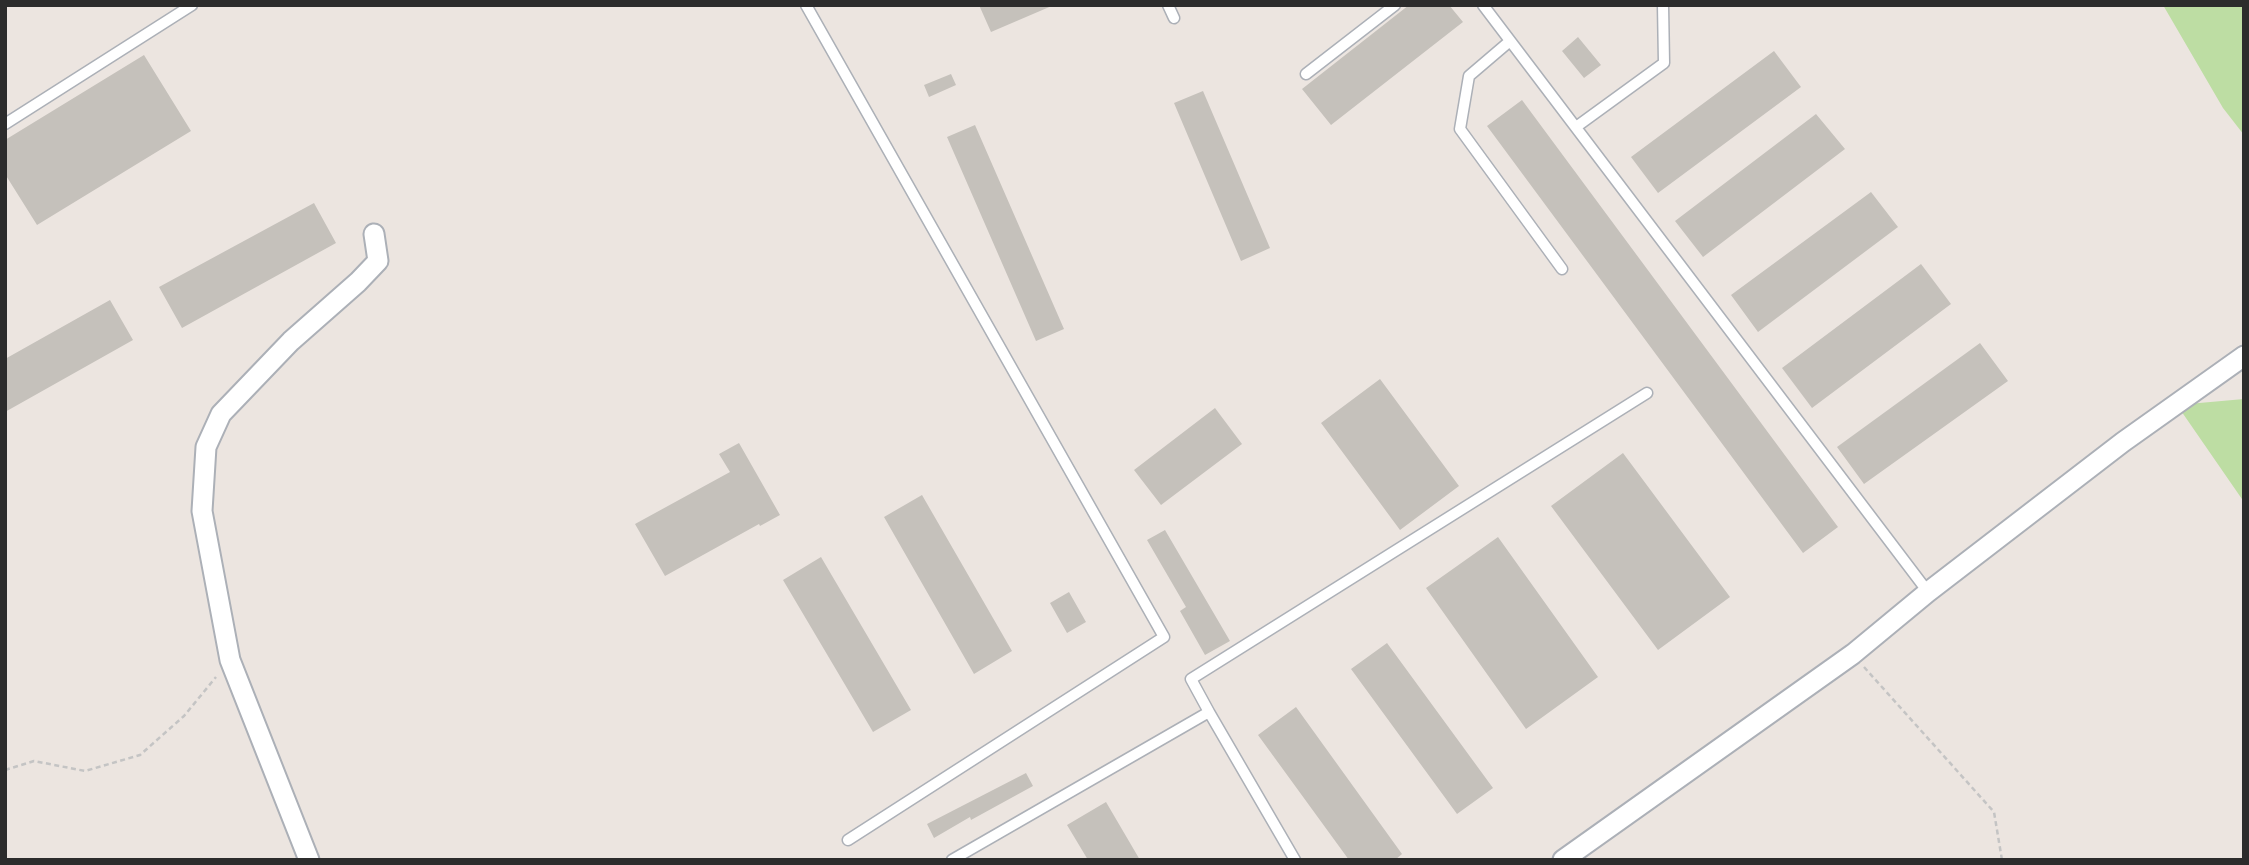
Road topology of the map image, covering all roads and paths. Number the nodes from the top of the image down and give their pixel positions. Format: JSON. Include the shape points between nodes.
{"nodes":[{"id":1,"x":192,"y":5,"type":"edge"},
{"id":2,"x":806,"y":5,"type":"edge"},
{"id":3,"x":1168,"y":5,"type":"edge"},
{"id":4,"x":1395,"y":5,"type":"edge"},
{"id":5,"x":1483,"y":5,"type":"edge"},
{"id":6,"x":1663,"y":5,"type":"edge"},
{"id":7,"x":1174,"y":19,"type":"dead end"},
{"id":8,"x":1510,"y":41,"type":"junction"},
{"id":9,"x":1306,"y":74,"type":"dead end"},
{"id":10,"x":5,"y":124,"type":"edge"},
{"id":11,"x":1576,"y":127,"type":"junction"},
{"id":12,"x":374,"y":234,"type":"dead end"},
{"id":13,"x":1562,"y":269,"type":"dead end"},
{"id":14,"x":2244,"y":356,"type":"edge"},
{"id":15,"x":1647,"y":393,"type":"dead end"},
{"id":16,"x":1928,"y":592,"type":"junction"},
{"id":17,"x":1853,"y":654,"type":"junction"},
{"id":18,"x":230,"y":660,"type":"junction"},
{"id":19,"x":1209,"y":712,"type":"junction"},
{"id":20,"x":5,"y":770,"type":"edge"},
{"id":21,"x":848,"y":840,"type":"dead end"},
{"id":22,"x":309,"y":860,"type":"edge"},
{"id":23,"x":952,"y":860,"type":"edge"},
{"id":24,"x":1295,"y":860,"type":"edge"},
{"id":25,"x":1563,"y":860,"type":"edge"},
{"id":26,"x":2002,"y":860,"type":"edge"}],
"edges":[{"from":1,"to":10,"type":"lane"},
{"from":2,"to":21,"type":"lane","via":[[1164,637]]},
{"from":3,"to":7,"type":"lane"},
{"from":4,"to":9,"type":"lane"},
{"from":5,"to":8,"type":"lane"},
{"from":6,"to":11,"type":"lane","via":[[1664,63]]},
{"from":8,"to":11,"type":"lane"},
{"from":8,"to":13,"type":"lane","via":[[1469,76],[1460,129]]},
{"from":11,"to":16,"type":"lane"},
{"from":12,"to":18,"type":"street","via":[[378,261],[221,414],[206,447],[202,511]]},
{"from":14,"to":16,"type":"street"},
{"from":15,"to":19,"type":"lane","via":[[1191,679]]},
{"from":16,"to":17,"type":"street"},
{"from":17,"to":25,"type":"street"},
{"from":17,"to":26,"type":"path","via":[[1994,812]]},
{"from":18,"to":20,"type":"path","via":[[184,716],[140,755],[85,771],[34,761]]},
{"from":18,"to":22,"type":"street"},
{"from":19,"to":23,"type":"lane"},
{"from":19,"to":24,"type":"lane"}]}
